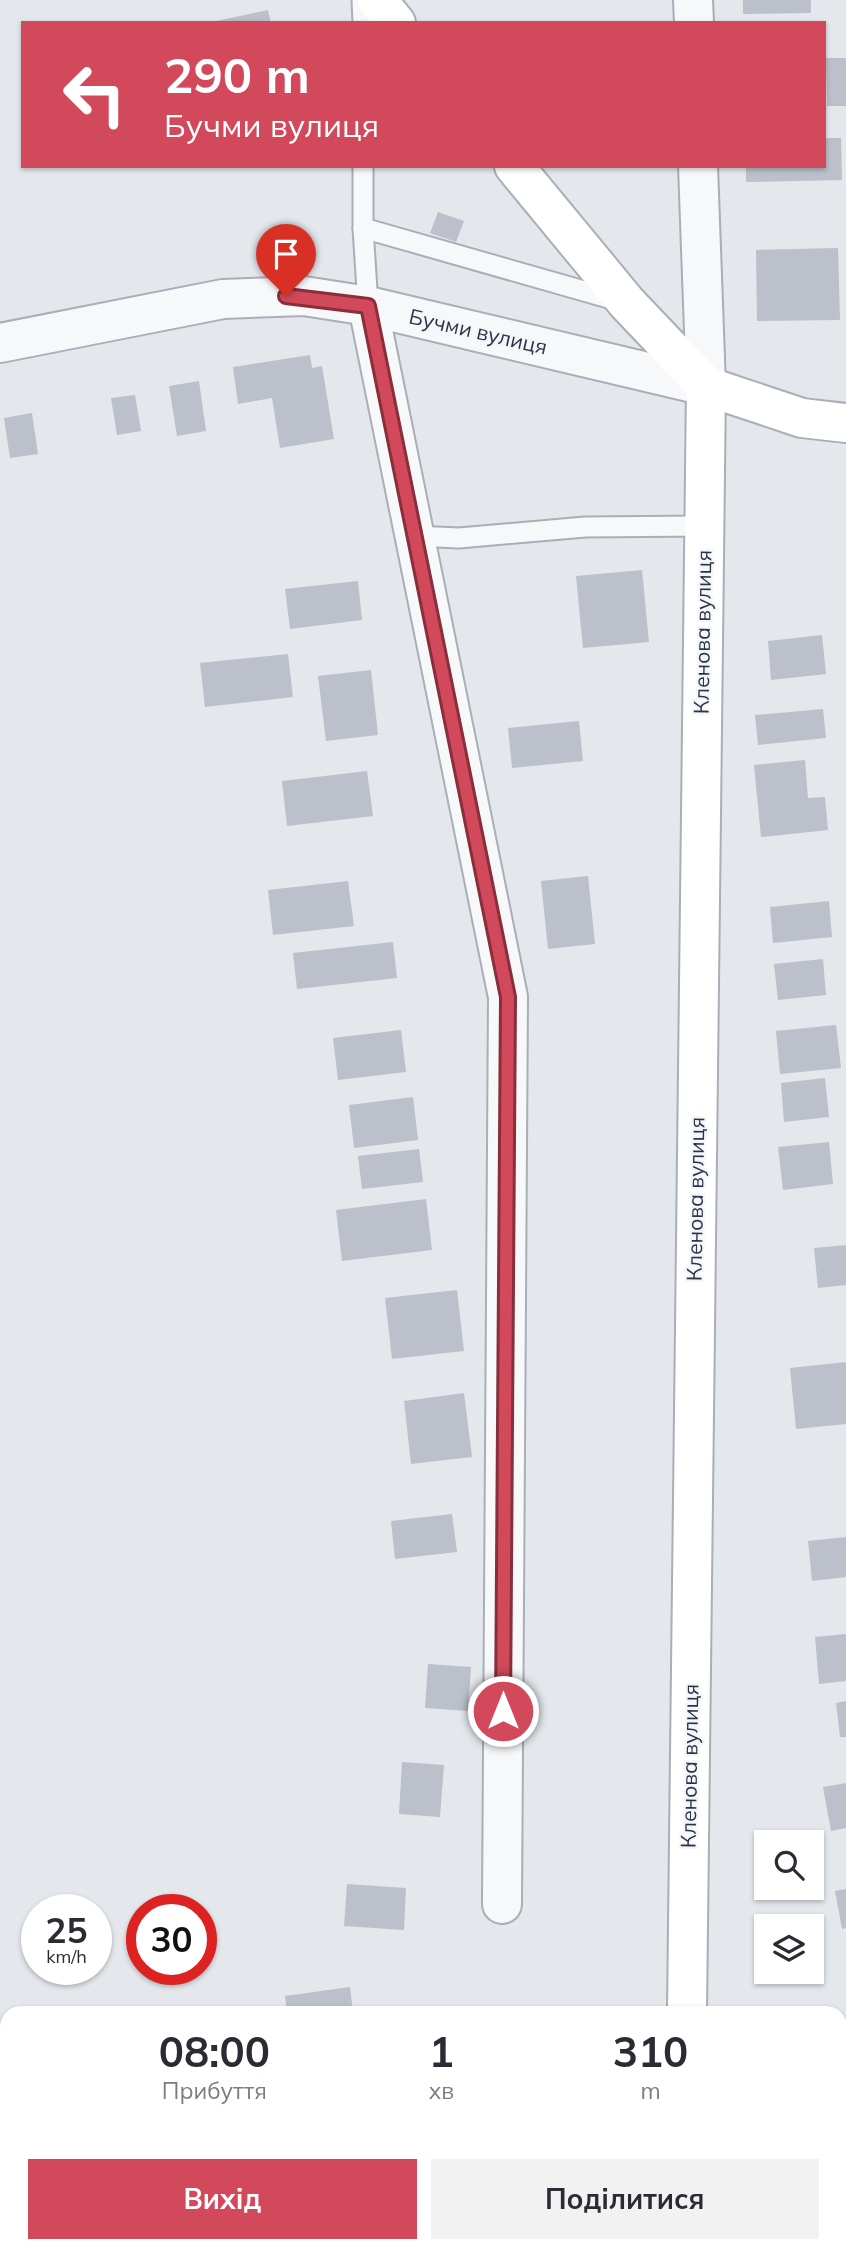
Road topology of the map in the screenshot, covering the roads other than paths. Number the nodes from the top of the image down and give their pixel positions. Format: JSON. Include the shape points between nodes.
{"nodes":[{"id":1,"x":362,"y":0,"type":"edge"},
{"id":2,"x":377,"y":0,"type":"edge"},
{"id":3,"x":693,"y":0,"type":"edge"},
{"id":4,"x":362,"y":21,"type":"edge"},
{"id":5,"x":394,"y":21,"type":"edge"},
{"id":6,"x":694,"y":21,"type":"edge"},
{"id":7,"x":363,"y":168,"type":"edge"},
{"id":8,"x":516,"y":168,"type":"edge"},
{"id":9,"x":698,"y":168,"type":"edge"},
{"id":10,"x":363,"y":228,"type":"junction"},
{"id":11,"x":627,"y":303,"type":"junction"},
{"id":12,"x":368,"y":306,"type":"junction"},
{"id":13,"x":0,"y":343,"type":"edge"},
{"id":14,"x":706,"y":386,"type":"junction"},
{"id":15,"x":846,"y":423,"type":"edge"},
{"id":16,"x":704,"y":526,"type":"junction"},
{"id":17,"x":414,"y":536,"type":"junction"},
{"id":18,"x":502,"y":1904,"type":"dead end"},
{"id":19,"x":687,"y":2006,"type":"edge"}],
"edges":[{"from":1,"to":4,"type":"lane"},
{"from":2,"to":5,"type":"main road"},
{"from":3,"to":6,"type":"street"},
{"from":7,"to":10,"type":"lane"},
{"from":8,"to":11,"type":"main road"},
{"from":9,"to":14,"type":"street"},
{"from":10,"to":11,"type":"lane"},
{"from":10,"to":12,"type":"lane"},
{"from":11,"to":14,"type":"main road"},
{"from":12,"to":13,"type":"street","name":"Бучми вулиця","via":[[304,296],[223,299]]},
{"from":12,"to":14,"type":"street","name":"Бучми вулиця"},
{"from":12,"to":17,"type":"street"},
{"from":14,"to":15,"type":"main road","via":[[802,418]]},
{"from":14,"to":16,"type":"main road","name":"Кленова вулиця"},
{"from":16,"to":17,"type":"lane","via":[[585,527],[459,538]]},
{"from":16,"to":19,"type":"main road","name":"Кленова вулиця"},
{"from":17,"to":18,"type":"street","via":[[508,997]]}]}
